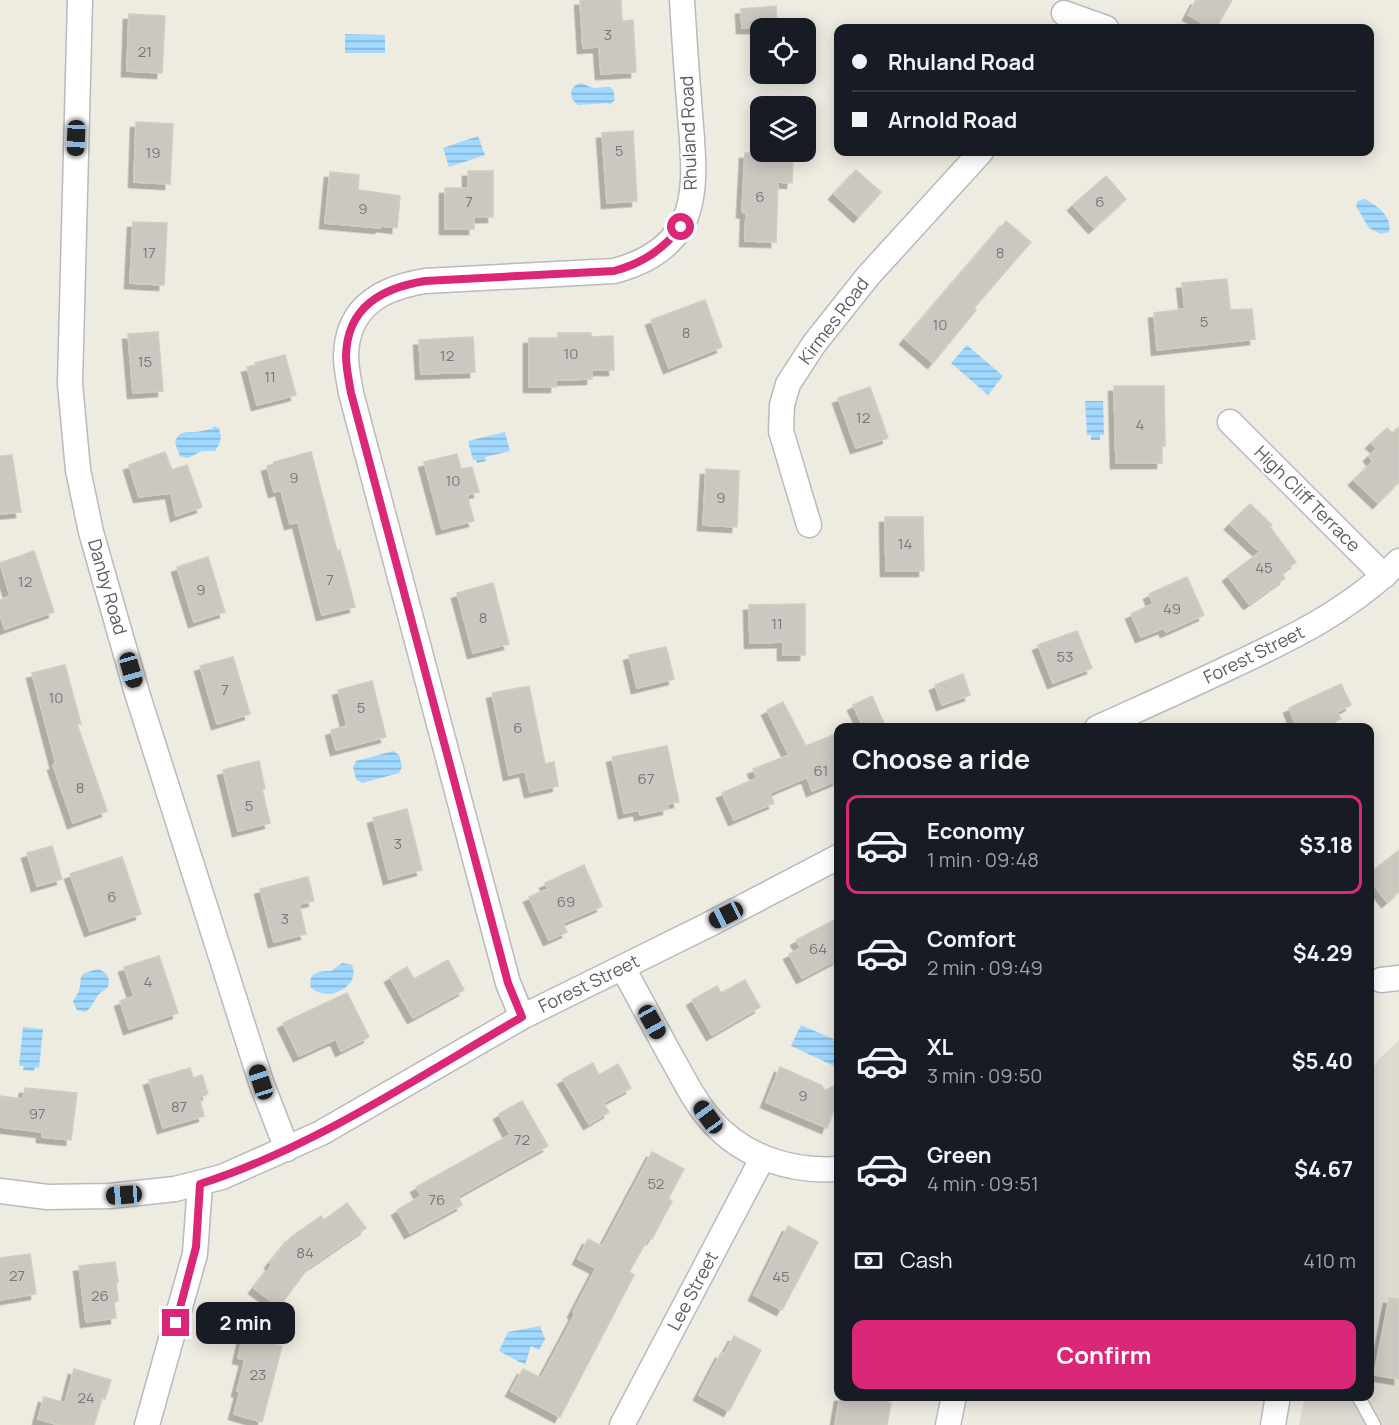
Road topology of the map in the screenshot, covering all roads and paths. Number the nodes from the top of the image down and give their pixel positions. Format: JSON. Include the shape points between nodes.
{"nodes":[{"id":1,"x":80,"y":0,"type":"edge"},
{"id":2,"x":682,"y":0,"type":"edge"},
{"id":3,"x":1063,"y":14,"type":"edge"},
{"id":4,"x":1094,"y":24,"type":"edge"},
{"id":5,"x":977,"y":156,"type":"edge"},
{"id":6,"x":1230,"y":422,"type":"dead end"},
{"id":7,"x":809,"y":525,"type":"dead end"},
{"id":8,"x":1392,"y":569,"type":"edge"},
{"id":9,"x":1108,"y":723,"type":"edge"},
{"id":10,"x":834,"y":859,"type":"edge"},
{"id":11,"x":622,"y":968,"type":"junction"},
{"id":12,"x":522,"y":1017,"type":"junction"},
{"id":13,"x":287,"y":1149,"type":"junction"},
{"id":14,"x":763,"y":1157,"type":"junction"},
{"id":15,"x":834,"y":1169,"type":"edge"},
{"id":16,"x":200,"y":1184,"type":"junction"},
{"id":17,"x":0,"y":1191,"type":"edge"},
{"id":18,"x":953,"y":1401,"type":"edge"},
{"id":19,"x":1277,"y":1401,"type":"edge"},
{"id":20,"x":1361,"y":1401,"type":"edge"},
{"id":21,"x":147,"y":1425,"type":"edge"},
{"id":22,"x":622,"y":1425,"type":"edge"},
{"id":23,"x":948,"y":1425,"type":"edge"},
{"id":24,"x":1273,"y":1425,"type":"edge"},
{"id":25,"x":1374,"y":1425,"type":"edge"}],
"edges":[{"from":1,"to":13,"type":"street","name":"Danby Road","via":[[70,374],[78,470],[137,693],[261,1082]]},
{"from":2,"to":12,"type":"street","name":"Rhuland Road","via":[[692,185],[686,216],[666,244],[648,259],[614,271],[400,285],[365,307],[353,326],[346,353],[351,393],[508,983]]},
{"from":3,"to":4,"type":"street"},
{"from":5,"to":7,"type":"street","name":"Kirmes Road","via":[[868,276],[788,384],[782,405],[782,432]]},
{"from":6,"to":8,"type":"street","name":"High Cliff Terrace"},
{"from":8,"to":9,"type":"street","name":"Forest Street","via":[[1344,606],[1294,637]]},
{"from":10,"to":11,"type":"street","name":"Forest Street"},
{"from":11,"to":12,"type":"street","name":"Forest Street"},
{"from":11,"to":14,"type":"street","via":[[702,1109],[723,1132]]},
{"from":12,"to":13,"type":"street","name":"Forest Street"},
{"from":13,"to":16,"type":"street","name":"Forest Street"},
{"from":14,"to":15,"type":"street","via":[[795,1168]]},
{"from":14,"to":22,"type":"street","name":"Lee Street"},
{"from":16,"to":17,"type":"street","name":"Forest Street","via":[[79,1198]]},
{"from":16,"to":21,"type":"street","via":[[195,1254]]},
{"from":18,"to":23,"type":"street"},
{"from":19,"to":24,"type":"street"},
{"from":20,"to":25,"type":"lane"}]}
